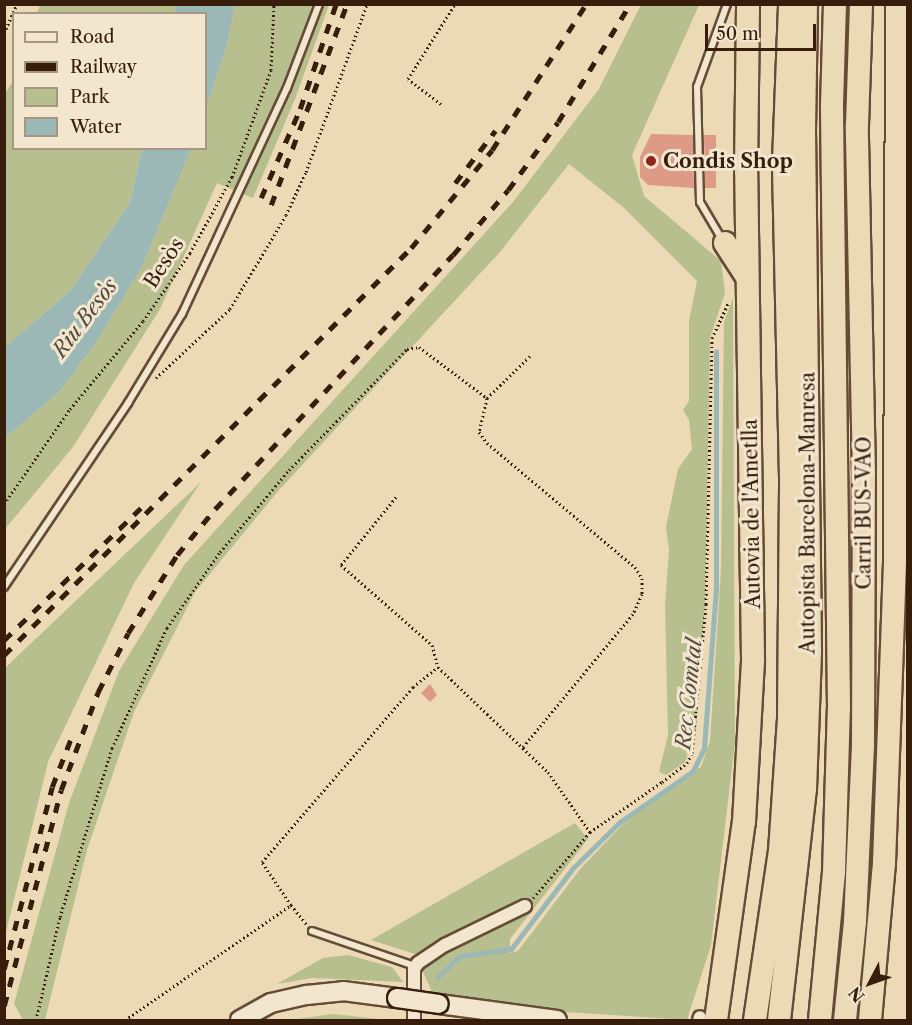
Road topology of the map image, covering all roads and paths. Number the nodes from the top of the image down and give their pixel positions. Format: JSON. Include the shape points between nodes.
{"nodes":[{"id":1,"x":274,"y":4,"type":"edge"},
{"id":2,"x":319,"y":4,"type":"edge"},
{"id":3,"x":367,"y":4,"type":"edge"},
{"id":4,"x":455,"y":4,"type":"edge"},
{"id":5,"x":727,"y":4,"type":"edge"},
{"id":6,"x":748,"y":4,"type":"edge"},
{"id":7,"x":790,"y":4,"type":"edge"},
{"id":8,"x":806,"y":4,"type":"edge"},
{"id":9,"x":817,"y":4,"type":"edge"},
{"id":10,"x":835,"y":4,"type":"edge"},
{"id":11,"x":861,"y":4,"type":"edge"},
{"id":12,"x":897,"y":4,"type":"edge"},
{"id":13,"x":12,"y":15,"type":"edge"},
{"id":14,"x":4,"y":33,"type":"edge"},
{"id":15,"x":805,"y":97,"type":"junction"},
{"id":16,"x":441,"y":104,"type":"dead end"},
{"id":17,"x":897,"y":227,"type":"junction"},
{"id":18,"x":725,"y":243,"type":"joint"},
{"id":19,"x":747,"y":278,"type":"junction"},
{"id":20,"x":731,"y":297,"type":"dead end"},
{"id":21,"x":530,"y":357,"type":"dead end"},
{"id":22,"x":154,"y":380,"type":"dead end"},
{"id":23,"x":487,"y":398,"type":"junction"},
{"id":24,"x":396,"y":497,"type":"dead end"},
{"id":25,"x":4,"y":504,"type":"edge"},
{"id":26,"x":4,"y":586,"type":"edge"},
{"id":27,"x":438,"y":667,"type":"junction"},
{"id":28,"x":864,"y":670,"type":"junction"},
{"id":29,"x":522,"y":748,"type":"junction"},
{"id":30,"x":590,"y":832,"type":"junction"},
{"id":31,"x":291,"y":905,"type":"junction"},
{"id":32,"x":525,"y":906,"type":"joint"},
{"id":33,"x":312,"y":931,"type":"joint"},
{"id":34,"x":415,"y":966,"type":"junction"},
{"id":35,"x":705,"y":1019,"type":"edge"},
{"id":36,"x":36,"y":1020,"type":"edge"},
{"id":37,"x":125,"y":1020,"type":"edge"},
{"id":38,"x":240,"y":1020,"type":"edge"},
{"id":39,"x":414,"y":1020,"type":"edge"},
{"id":40,"x":557,"y":1020,"type":"edge"},
{"id":41,"x":755,"y":1020,"type":"edge"},
{"id":42,"x":779,"y":1020,"type":"edge"},
{"id":43,"x":820,"y":1020,"type":"edge"},
{"id":44,"x":845,"y":1020,"type":"edge"},
{"id":45,"x":870,"y":1020,"type":"edge"}],
"edges":[{"from":1,"to":25,"type":"path","name":"Besòs","via":[[271,70],[226,186],[190,253],[143,321],[70,409]]},
{"from":2,"to":26,"type":"lane","via":[[287,88],[182,314],[128,404]]},
{"from":3,"to":22,"type":"path","via":[[306,172],[286,215],[230,309]]},
{"from":4,"to":16,"type":"path","via":[[408,79]]},
{"from":5,"to":18,"type":"lane","via":[[697,87],[700,202]]},
{"from":6,"to":19,"type":"highway","name":"Autovia de l'Ametlla"},
{"from":7,"to":41,"type":"highway","via":[[784,162],[791,498],[789,718],[780,851]]},
{"from":8,"to":15,"type":"highway","name":"Autopista Barcelona-Manresa"},
{"from":9,"to":15,"type":"highway"},
{"from":10,"to":43,"type":"highway","via":[[832,105],[839,708],[834,873]]},
{"from":11,"to":28,"type":"highway","name":"Carril BUS-VAO","via":[[857,125]]},
{"from":12,"to":17,"type":"highway"},
{"from":13,"to":14,"type":"path"},
{"from":15,"to":42,"type":"highway","name":"Autopista Barcelona-Manresa","via":[[809,672],[801,844]]},
{"from":17,"to":28,"type":"highway","via":[[885,356],[876,568]]},
{"from":17,"to":45,"type":"highway","via":[[889,741]]},
{"from":18,"to":19,"type":"highway"},
{"from":19,"to":35,"type":"highway","name":"Autovia de l'Ametlla","via":[[753,659],[744,822],[731,931]]},
{"from":20,"to":30,"type":"path","via":[[712,338],[706,604],[692,753],[687,763]]},
{"from":21,"to":23,"type":"path"},
{"from":23,"to":29,"type":"path","via":[[479,432],[487,443],[635,567],[642,578],[642,594],[633,614]]},
{"from":23,"to":36,"type":"path","via":[[418,347],[407,349],[289,470],[220,552],[167,628],[112,748],[60,917]]},
{"from":24,"to":27,"type":"path","via":[[341,565],[432,645]]},
{"from":27,"to":29,"type":"path"},
{"from":27,"to":31,"type":"path","via":[[413,687],[262,862]]},
{"from":28,"to":44,"type":"highway","name":"Carril BUS-VAO","via":[[858,862]]},
{"from":29,"to":30,"type":"path","via":[[549,772]]},
{"from":30,"to":32,"type":"path"},
{"from":31,"to":33,"type":"path"},
{"from":31,"to":37,"type":"path"},
{"from":32,"to":34,"type":"street","via":[[445,945]]},
{"from":33,"to":34,"type":"lane"},
{"from":34,"to":39,"type":"street"},
{"from":38,"to":40,"type":"street","bridge":true,"via":[[271,1003],[343,991]]}]}
